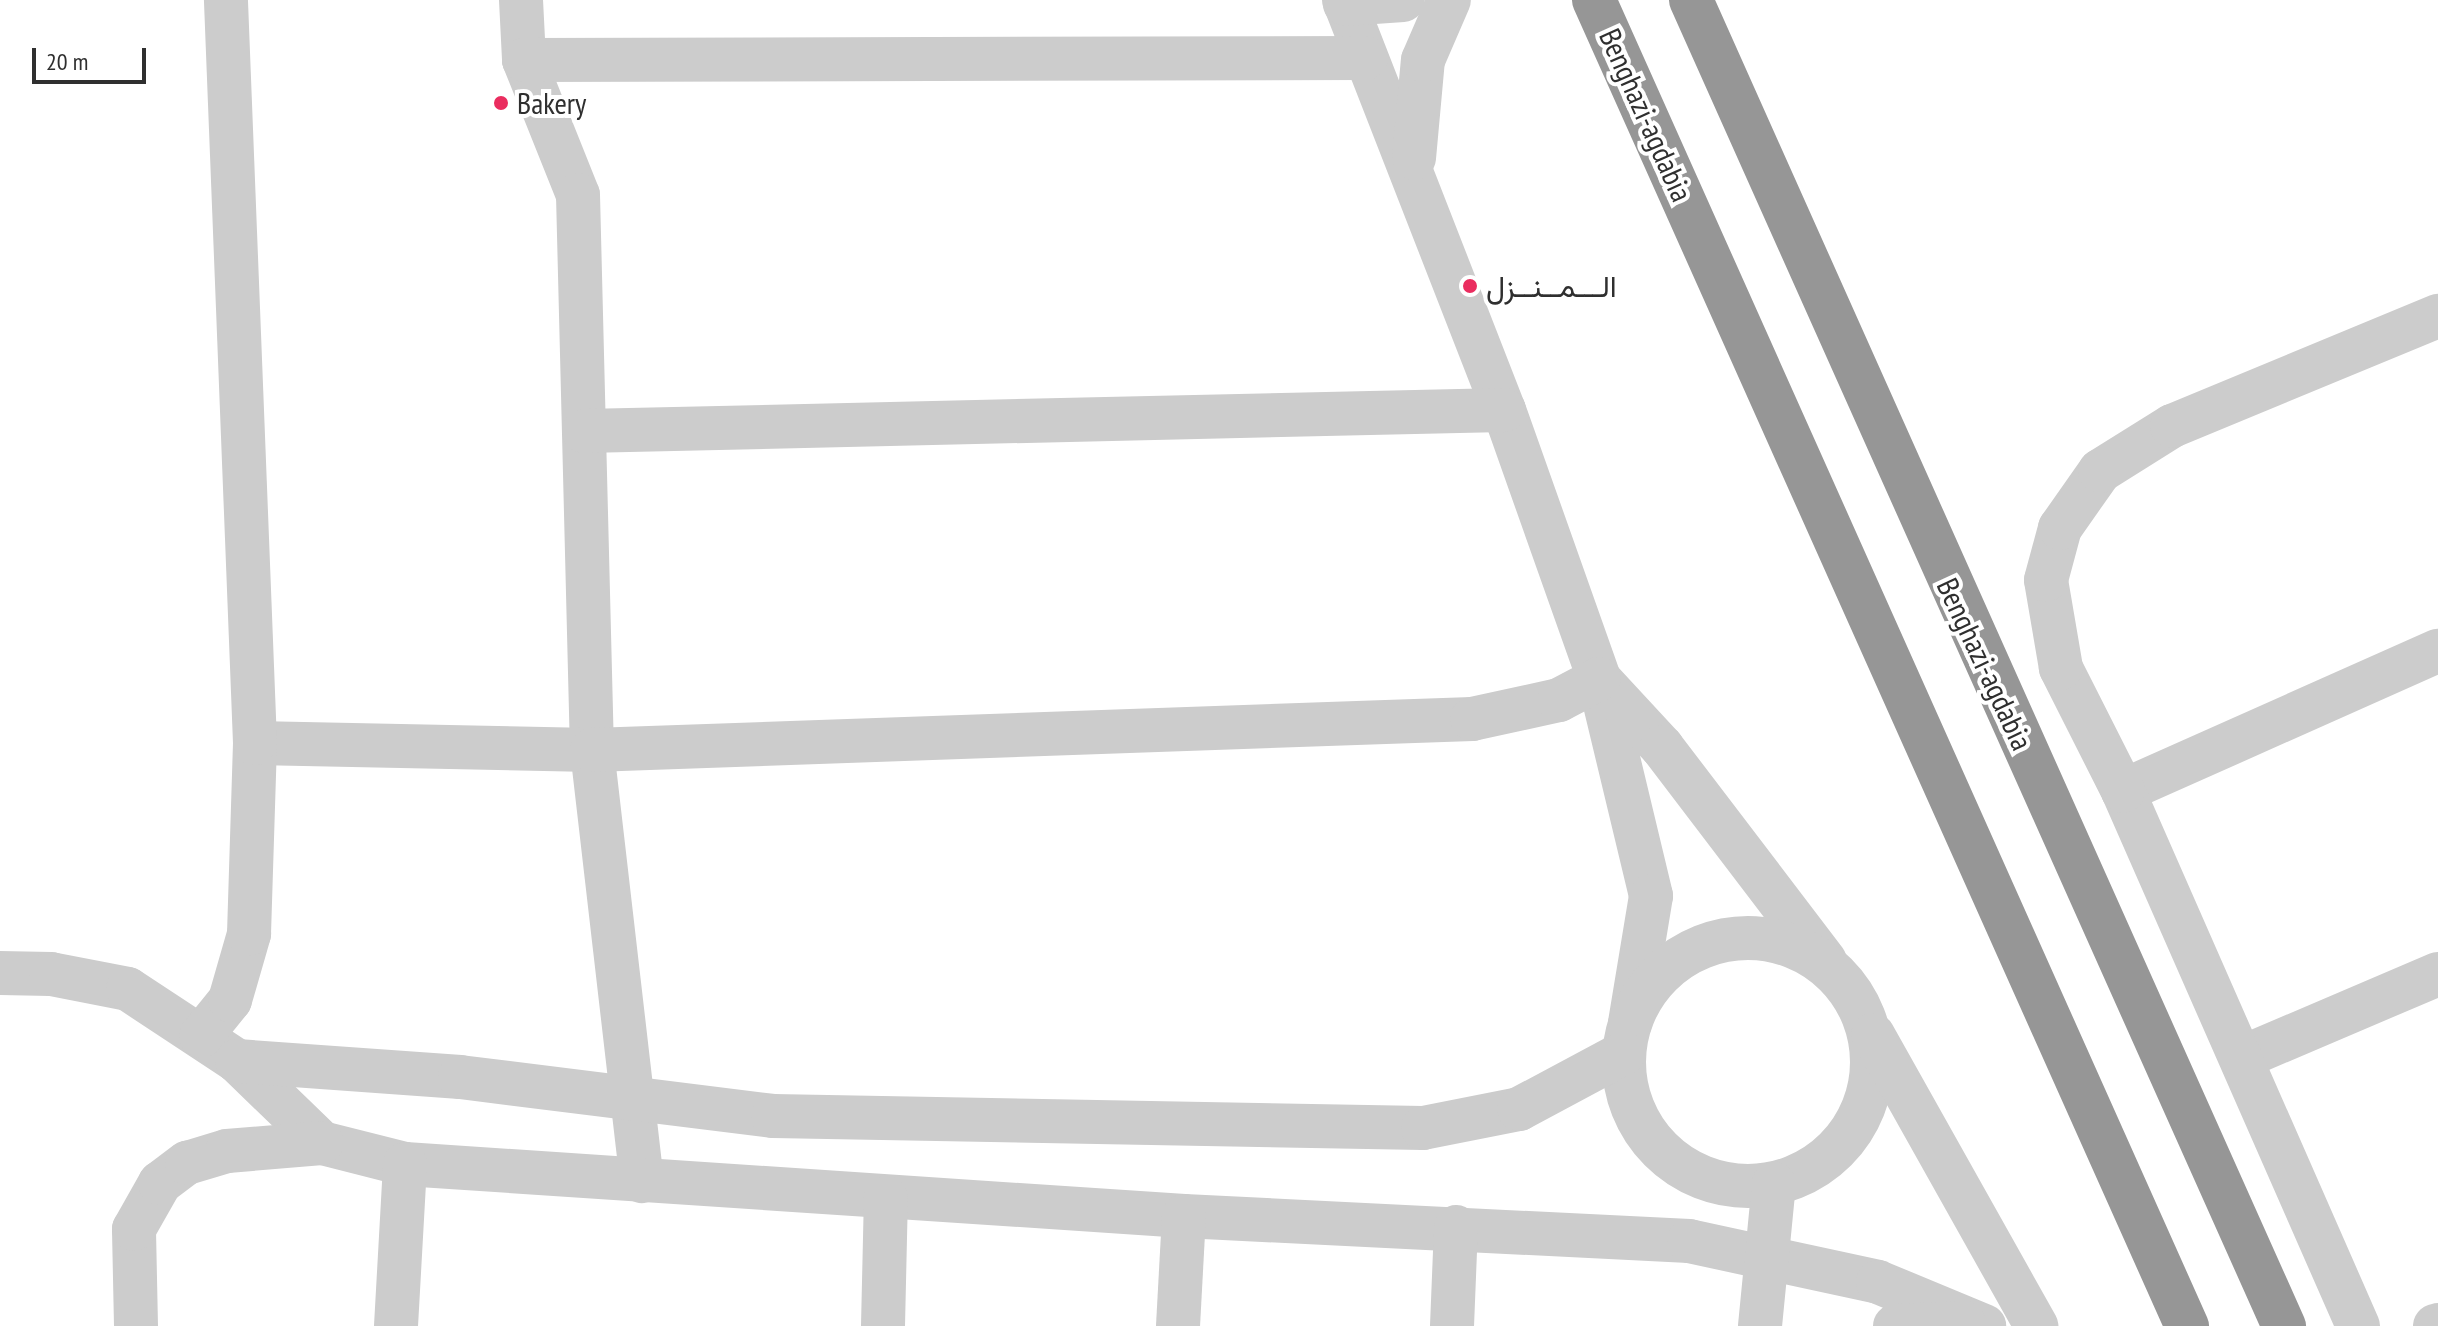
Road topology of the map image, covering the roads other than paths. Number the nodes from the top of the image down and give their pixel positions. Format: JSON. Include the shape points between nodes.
{"nodes":[{"id":1,"x":226,"y":0,"type":"edge"},
{"id":2,"x":521,"y":0,"type":"edge"},
{"id":3,"x":1403,"y":0,"type":"edge"},
{"id":4,"x":1449,"y":0,"type":"edge"},
{"id":5,"x":1594,"y":0,"type":"edge"},
{"id":6,"x":1691,"y":0,"type":"edge"},
{"id":7,"x":1344,"y":2,"type":"edge"},
{"id":8,"x":1366,"y":58,"type":"junction"},
{"id":9,"x":524,"y":60,"type":"junction"},
{"id":10,"x":1424,"y":207,"type":"junction"},
{"id":11,"x":2438,"y":316,"type":"edge"},
{"id":12,"x":1504,"y":410,"type":"junction"},
{"id":13,"x":584,"y":431,"type":"junction"},
{"id":14,"x":2438,"y":651,"type":"edge"},
{"id":15,"x":1599,"y":679,"type":"junction"},
{"id":16,"x":255,"y":743,"type":"junction"},
{"id":17,"x":592,"y":750,"type":"junction"},
{"id":18,"x":2123,"y":791,"type":"junction"},
{"id":19,"x":1830,"y":967,"type":"junction"},
{"id":20,"x":0,"y":973,"type":"edge"},
{"id":21,"x":2438,"y":974,"type":"edge"},
{"id":22,"x":1869,"y":1029,"type":"junction"},
{"id":23,"x":201,"y":1036,"type":"junction"},
{"id":24,"x":1627,"y":1038,"type":"junction"},
{"id":25,"x":2241,"y":1058,"type":"junction"},
{"id":26,"x":237,"y":1061,"type":"junction"},
{"id":27,"x":633,"y":1103,"type":"junction"},
{"id":28,"x":322,"y":1143,"type":"junction"},
{"id":29,"x":405,"y":1164,"type":"junction"},
{"id":30,"x":642,"y":1181,"type":"junction"},
{"id":31,"x":1774,"y":1184,"type":"junction"},
{"id":32,"x":886,"y":1198,"type":"junction"},
{"id":33,"x":1184,"y":1216,"type":"junction"},
{"id":34,"x":1456,"y":1227,"type":"junction"},
{"id":35,"x":1768,"y":1256,"type":"junction"},
{"id":36,"x":136,"y":1326,"type":"edge"},
{"id":37,"x":396,"y":1326,"type":"edge"},
{"id":38,"x":883,"y":1326,"type":"edge"},
{"id":39,"x":1178,"y":1326,"type":"edge"},
{"id":40,"x":1452,"y":1326,"type":"edge"},
{"id":41,"x":1760,"y":1326,"type":"edge"},
{"id":42,"x":1895,"y":1326,"type":"edge"},
{"id":43,"x":1983,"y":1326,"type":"edge"},
{"id":44,"x":2036,"y":1326,"type":"edge"},
{"id":45,"x":2187,"y":1326,"type":"edge"},
{"id":46,"x":2284,"y":1326,"type":"edge"},
{"id":47,"x":2358,"y":1326,"type":"edge"}],
"edges":[{"from":1,"to":16,"type":"street"},
{"from":2,"to":9,"type":"street"},
{"from":3,"to":7,"type":"street"},
{"from":4,"to":10,"type":"street","via":[[1423,60],[1415,97],[1415,171]]},
{"from":5,"to":45,"type":"highway","name":"Benghazi-agdabia"},
{"from":6,"to":46,"type":"highway","name":"Benghazi-agdabia"},
{"from":7,"to":8,"type":"street"},
{"from":8,"to":9,"type":"street"},
{"from":8,"to":10,"type":"street"},
{"from":9,"to":13,"type":"street","via":[[578,195]]},
{"from":10,"to":12,"type":"street"},
{"from":11,"to":18,"type":"street","via":[[2172,426],[2100,471],[2060,528],[2046,580],[2051,633]]},
{"from":12,"to":13,"type":"street"},
{"from":12,"to":15,"type":"street"},
{"from":13,"to":17,"type":"street"},
{"from":14,"to":18,"type":"street"},
{"from":15,"to":17,"type":"street","via":[[1559,700],[1472,719]]},
{"from":15,"to":19,"type":"street","via":[[1662,747]]},
{"from":15,"to":24,"type":"street","via":[[1651,896]]},
{"from":16,"to":17,"type":"street"},
{"from":16,"to":23,"type":"street","via":[[249,934],[230,1000]]},
{"from":17,"to":27,"type":"street"},
{"from":18,"to":25,"type":"street"},
{"from":19,"to":22,"type":"street","via":[[1847,985]]},
{"from":19,"to":24,"type":"street","via":[[1776,940],[1715,942],[1662,972]]},
{"from":20,"to":23,"type":"street","via":[[95,979],[128,989]]},
{"from":21,"to":25,"type":"street"},
{"from":22,"to":31,"type":"street","via":[[1871,1086],[1862,1114],[1826,1159]]},
{"from":22,"to":44,"type":"street"},
{"from":23,"to":26,"type":"street"},
{"from":24,"to":27,"type":"street","via":[[1519,1109],[1423,1128],[773,1116]]},
{"from":24,"to":31,"type":"street","via":[[1636,1117],[1679,1166],[1708,1181]]},
{"from":25,"to":47,"type":"street"},
{"from":26,"to":27,"type":"street","via":[[460,1077]]},
{"from":26,"to":28,"type":"street"},
{"from":27,"to":30,"type":"street"},
{"from":28,"to":29,"type":"street"},
{"from":28,"to":36,"type":"street","via":[[227,1151],[187,1163],[160,1183],[142,1205],[134,1229]]},
{"from":29,"to":30,"type":"street"},
{"from":29,"to":37,"type":"street"},
{"from":30,"to":32,"type":"street"},
{"from":31,"to":35,"type":"street"},
{"from":32,"to":33,"type":"street"},
{"from":32,"to":38,"type":"street"},
{"from":33,"to":34,"type":"street"},
{"from":33,"to":39,"type":"street"},
{"from":34,"to":35,"type":"street","via":[[1689,1241]]},
{"from":34,"to":40,"type":"street"},
{"from":35,"to":41,"type":"street"},
{"from":35,"to":43,"type":"street","via":[[1878,1282]]},
{"from":42,"to":43,"type":"street","via":[[1941,1321]]}]}
